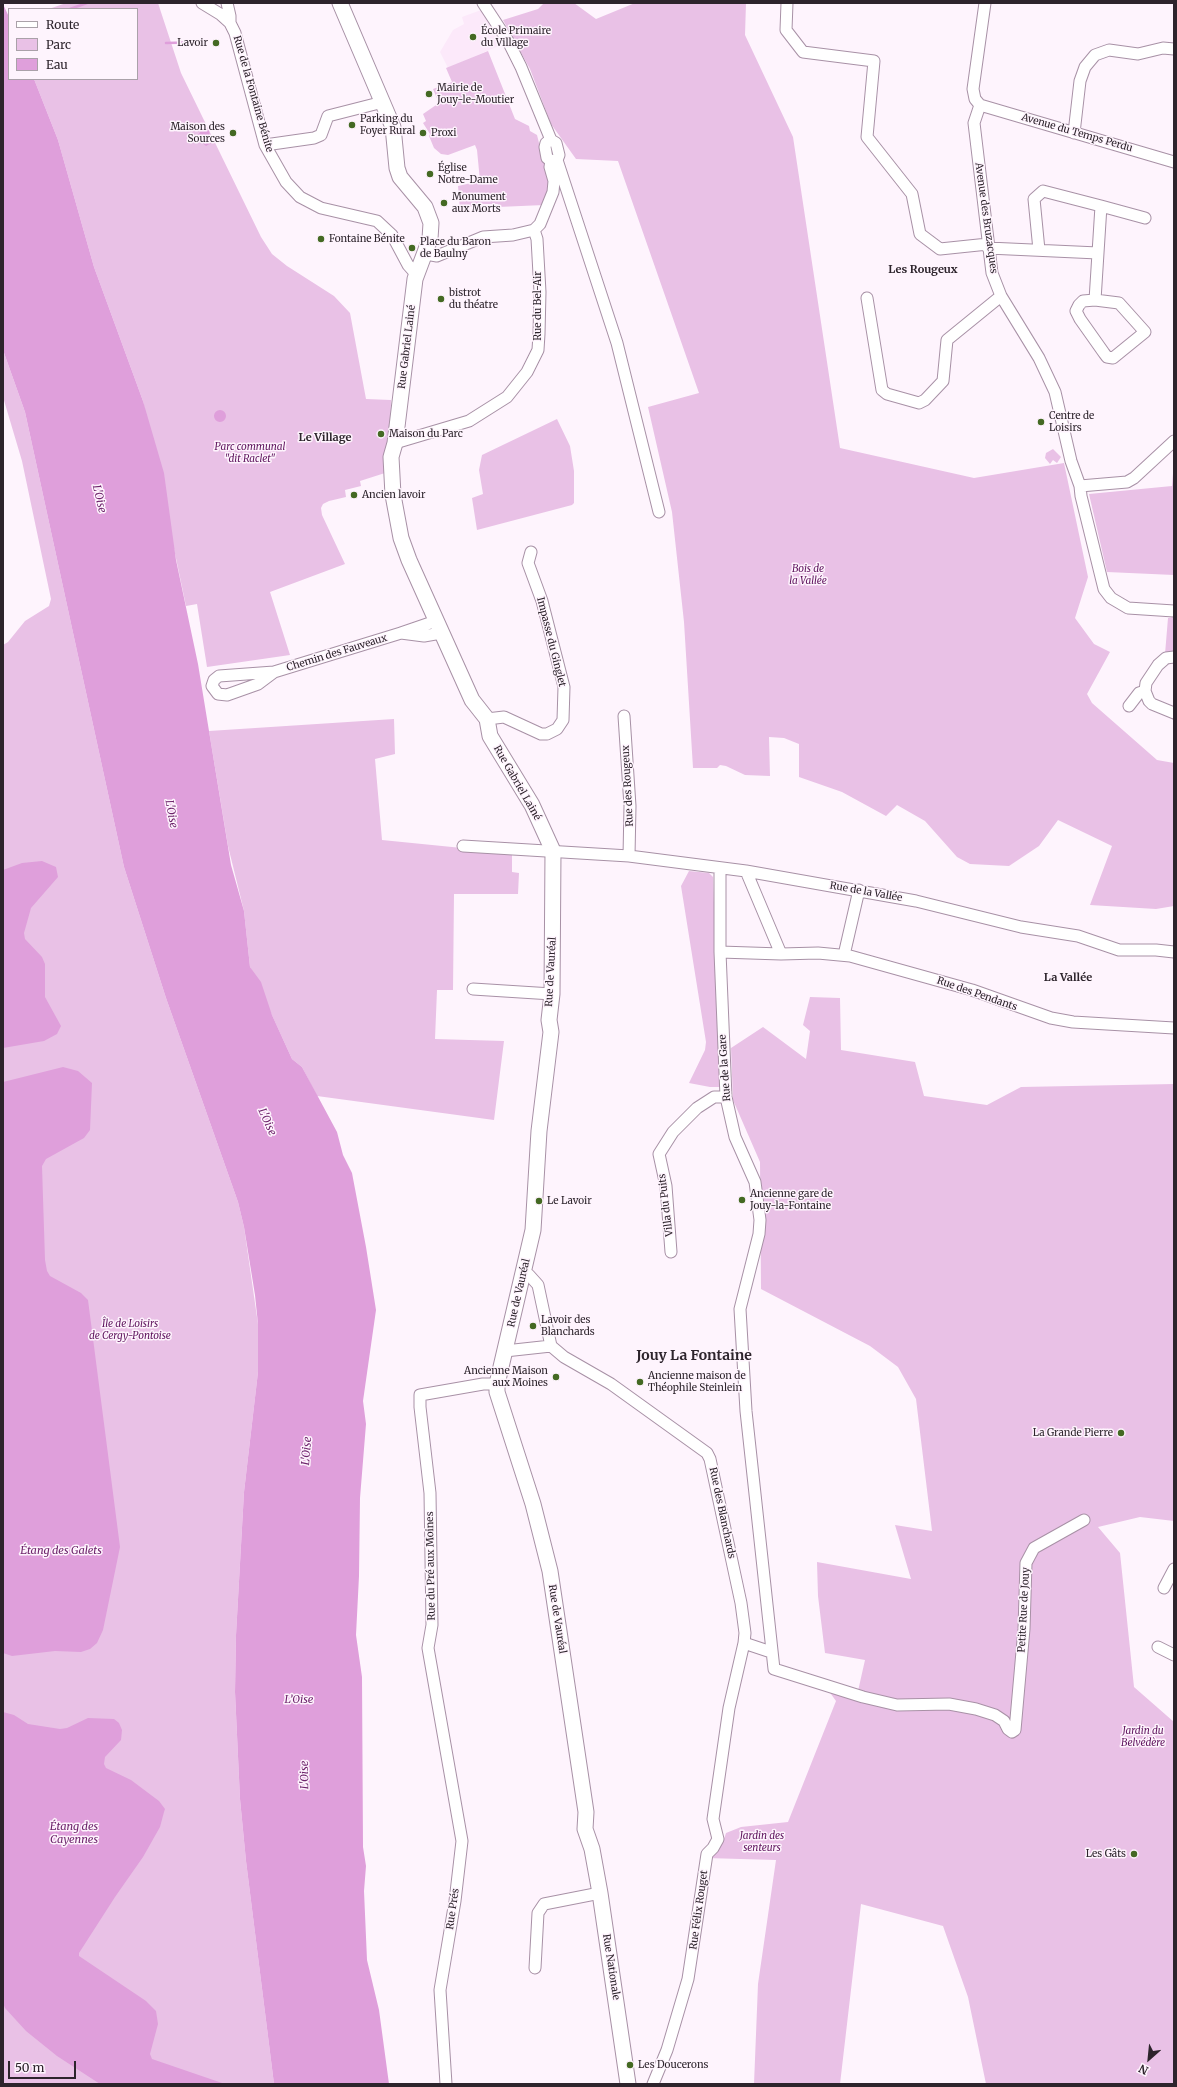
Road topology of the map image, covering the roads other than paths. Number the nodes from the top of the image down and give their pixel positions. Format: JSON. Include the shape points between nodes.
{"nodes":[{"id":1,"x":202,"y":3,"type":"edge"},
{"id":2,"x":227,"y":3,"type":"edge"},
{"id":3,"x":340,"y":3,"type":"edge"},
{"id":4,"x":483,"y":3,"type":"edge"},
{"id":5,"x":787,"y":3,"type":"edge"},
{"id":6,"x":985,"y":3,"type":"edge"},
{"id":7,"x":230,"y":23,"type":"junction"},
{"id":8,"x":1174,"y":49,"type":"edge"},
{"id":9,"x":383,"y":102,"type":"junction"},
{"id":10,"x":980,"y":105,"type":"junction"},
{"id":11,"x":1074,"y":133,"type":"junction"},
{"id":12,"x":265,"y":145,"type":"junction"},
{"id":13,"x":554,"y":161,"type":"junction"},
{"id":14,"x":1174,"y":162,"type":"edge"},
{"id":15,"x":1101,"y":206,"type":"junction"},
{"id":16,"x":1144,"y":218,"type":"dead end"},
{"id":17,"x":534,"y":230,"type":"junction"},
{"id":18,"x":988,"y":246,"type":"junction"},
{"id":19,"x":1039,"y":250,"type":"junction"},
{"id":20,"x":1098,"y":253,"type":"junction"},
{"id":21,"x":426,"y":254,"type":"junction"},
{"id":22,"x":416,"y":274,"type":"junction"},
{"id":23,"x":1001,"y":296,"type":"junction"},
{"id":24,"x":867,"y":298,"type":"dead end"},
{"id":25,"x":1095,"y":300,"type":"junction"},
{"id":26,"x":1174,"y":441,"type":"edge"},
{"id":27,"x":395,"y":443,"type":"junction"},
{"id":28,"x":1080,"y":486,"type":"junction"},
{"id":29,"x":659,"y":512,"type":"dead end"},
{"id":30,"x":531,"y":552,"type":"dead end"},
{"id":31,"x":1174,"y":611,"type":"edge"},
{"id":32,"x":439,"y":627,"type":"junction"},
{"id":33,"x":1174,"y":656,"type":"edge"},
{"id":34,"x":274,"y":672,"type":"junction"},
{"id":35,"x":1145,"y":691,"type":"junction"},
{"id":36,"x":472,"y":700,"type":"junction"},
{"id":37,"x":1129,"y":706,"type":"dead end"},
{"id":38,"x":1174,"y":713,"type":"edge"},
{"id":39,"x":624,"y":716,"type":"dead end"},
{"id":40,"x":486,"y":719,"type":"junction"},
{"id":41,"x":490,"y":736,"type":"junction"},
{"id":42,"x":463,"y":846,"type":"dead end"},
{"id":43,"x":553,"y":851,"type":"junction"},
{"id":44,"x":629,"y":856,"type":"junction"},
{"id":45,"x":720,"y":868,"type":"junction"},
{"id":46,"x":746,"y":871,"type":"junction"},
{"id":47,"x":859,"y":890,"type":"junction"},
{"id":48,"x":720,"y":952,"type":"junction"},
{"id":49,"x":1174,"y":952,"type":"edge"},
{"id":50,"x":781,"y":954,"type":"junction"},
{"id":51,"x":844,"y":955,"type":"junction"},
{"id":52,"x":473,"y":989,"type":"dead end"},
{"id":53,"x":552,"y":994,"type":"junction"},
{"id":54,"x":1174,"y":1028,"type":"edge"},
{"id":55,"x":726,"y":1097,"type":"junction"},
{"id":56,"x":671,"y":1252,"type":"dead end"},
{"id":57,"x":523,"y":1272,"type":"junction"},
{"id":58,"x":551,"y":1346,"type":"junction"},
{"id":59,"x":505,"y":1351,"type":"junction"},
{"id":60,"x":497,"y":1384,"type":"junction"},
{"id":61,"x":1084,"y":1520,"type":"dead end"},
{"id":62,"x":1174,"y":1569,"type":"edge"},
{"id":63,"x":1164,"y":1588,"type":"dead end"},
{"id":64,"x":744,"y":1643,"type":"junction"},
{"id":65,"x":1158,"y":1647,"type":"dead end"},
{"id":66,"x":771,"y":1652,"type":"junction"},
{"id":67,"x":1174,"y":1655,"type":"edge"},
{"id":68,"x":774,"y":1669,"type":"joint"},
{"id":69,"x":573,"y":1726,"type":"joint"},
{"id":70,"x":443,"y":1736,"type":"joint"},
{"id":71,"x":725,"y":1736,"type":"joint"},
{"id":72,"x":600,"y":1893,"type":"junction"},
{"id":73,"x":535,"y":1968,"type":"dead end"},
{"id":74,"x":446,"y":2084,"type":"edge"},
{"id":75,"x":628,"y":2084,"type":"edge"},
{"id":76,"x":654,"y":2084,"type":"edge"}],
"edges":[{"from":1,"to":7,"type":"street"},
{"from":2,"to":7,"type":"street","name":"Rue de la Fontaine Bénite"},
{"from":3,"to":9,"type":"street","name":"Rue Gabriel Lainé"},
{"from":4,"to":13,"type":"street","via":[[522,67],[551,140],[556,143],[559,155]]},
{"from":5,"to":18,"type":"street","via":[[786,30],[803,52],[874,61],[867,137],[912,194],[920,234],[940,249]]},
{"from":6,"to":10,"type":"street","via":[[973,89],[973,95]]},
{"from":7,"to":12,"type":"street","name":"Rue de la Fontaine Bénite","via":[[235,33]]},
{"from":8,"to":11,"type":"street","via":[[1163,48],[1138,54],[1109,50],[1095,55],[1085,67],[1080,80]]},
{"from":9,"to":12,"type":"street","via":[[328,116],[321,135],[314,138]]},
{"from":9,"to":21,"type":"street","name":"Rue Gabriel Lainé","via":[[393,126],[400,177],[430,217],[431,234]]},
{"from":10,"to":11,"type":"street","name":"Avenue du Temps Perdu"},
{"from":10,"to":18,"type":"street","name":"Avenue des Bruzacques","via":[[974,123]]},
{"from":11,"to":14,"type":"street","name":"Avenue du Temps Perdu"},
{"from":12,"to":22,"type":"street","name":"Rue de la Fontaine Bénite","via":[[286,182],[300,197],[321,208],[376,221],[392,235],[408,265]]},
{"from":13,"to":17,"type":"street","via":[[550,167],[554,181],[553,192],[540,224]]},
{"from":13,"to":29,"type":"street","via":[[617,343]]},
{"from":15,"to":16,"type":"street"},
{"from":15,"to":19,"type":"street","via":[[1043,191],[1034,199]]},
{"from":15,"to":20,"type":"street"},
{"from":17,"to":21,"type":"street","via":[[483,238],[437,256]]},
{"from":17,"to":27,"type":"street","name":"Rue du Bel-Air","via":[[537,239],[540,292],[539,334],[538,350],[527,372],[507,396],[476,417],[454,427]]},
{"from":18,"to":19,"type":"street"},
{"from":18,"to":23,"type":"street","name":"Avenue des Bruzacques","via":[[992,273]]},
{"from":19,"to":20,"type":"street"},
{"from":20,"to":25,"type":"street"},
{"from":21,"to":22,"type":"street","name":"Rue Gabriel Lainé"},
{"from":22,"to":27,"type":"street","name":"Rue Gabriel Lainé"},
{"from":23,"to":24,"type":"street","via":[[947,340],[943,381],[919,403],[887,394],[882,390]]},
{"from":23,"to":28,"type":"street","name":"Avenue des Bruzacques","via":[[1047,373],[1055,392],[1071,461]]},
{"from":25,"to":25,"type":"street","via":[[1081,302],[1077,314],[1104,354],[1113,358],[1145,332],[1118,303]]},
{"from":26,"to":28,"type":"street","via":[[1127,482]]},
{"from":27,"to":32,"type":"street","name":"Rue Gabriel Lainé","via":[[391,457],[391,472],[401,538],[408,560]]},
{"from":28,"to":31,"type":"street","name":"Avenue des Bruzacques","via":[[1107,595],[1128,608]]},
{"from":30,"to":40,"type":"street","name":"Impasse du Ginglet","via":[[528,563],[542,601],[564,687],[563,720],[557,729],[541,734],[504,717]]},
{"from":32,"to":34,"type":"street","name":"Chemin des Fauveaux","via":[[424,636],[401,633]]},
{"from":32,"to":36,"type":"street","name":"Rue Gabriel Lainé"},
{"from":33,"to":35,"type":"street","via":[[1166,658],[1158,665],[1146,683]]},
{"from":34,"to":34,"type":"street","name":"Chemin des Fauveaux","via":[[219,676],[212,686],[218,694],[227,695],[258,684]]},
{"from":35,"to":37,"type":"street","via":[[1139,693]]},
{"from":35,"to":38,"type":"street","via":[[1152,704]]},
{"from":36,"to":40,"type":"street","name":"Rue Gabriel Lainé"},
{"from":36,"to":41,"type":"street","name":"Rue Gabriel Lainé","via":[[474,719]]},
{"from":39,"to":44,"type":"street","name":"Rue des Rougeux","via":[[630,806]]},
{"from":40,"to":41,"type":"street","name":"Rue Gabriel Lainé"},
{"from":41,"to":43,"type":"street","name":"Rue Gabriel Lainé","via":[[532,805]]},
{"from":42,"to":43,"type":"street","name":"Rue de la Vallée"},
{"from":43,"to":44,"type":"street","name":"Rue de la Vallée"},
{"from":43,"to":53,"type":"street","name":"Rue de Vauréal"},
{"from":44,"to":45,"type":"street","name":"Rue de la Vallée"},
{"from":45,"to":46,"type":"street","name":"Rue de la Vallée"},
{"from":45,"to":48,"type":"street","name":"Rue de la Gare"},
{"from":46,"to":47,"type":"street","name":"Rue de la Vallée"},
{"from":46,"to":50,"type":"street"},
{"from":47,"to":49,"type":"street","name":"Rue de la Vallée","via":[[936,905],[1021,927],[1078,936],[1119,950]]},
{"from":47,"to":51,"type":"street"},
{"from":48,"to":50,"type":"street","name":"Rue des Pendants"},
{"from":48,"to":55,"type":"street","name":"Rue de la Gare"},
{"from":50,"to":51,"type":"street","name":"Rue des Pendants"},
{"from":51,"to":54,"type":"street","name":"Rue des Pendants","via":[[972,990],[1051,1018],[1087,1023]]},
{"from":52,"to":53,"type":"street"},
{"from":53,"to":57,"type":"street","name":"Rue de Vauréal","via":[[549,1010],[551,1032],[539,1131],[533,1230]]},
{"from":55,"to":56,"type":"street","name":"Villa du Puits","via":[[714,1097],[697,1108],[673,1132],[659,1154],[666,1186]]},
{"from":55,"to":66,"type":"street","name":"Rue de la Gare","via":[[735,1137],[755,1182],[760,1220],[759,1234],[740,1309],[746,1411]]},
{"from":57,"to":58,"type":"street","via":[[538,1285]]},
{"from":57,"to":59,"type":"street","name":"Rue de Vauréal"},
{"from":58,"to":59,"type":"street"},
{"from":58,"to":64,"type":"street","name":"Rue des Blanchards","via":[[564,1357],[611,1384],[707,1453],[741,1603]]},
{"from":59,"to":60,"type":"street","name":"Rue de Vauréal"},
{"from":60,"to":69,"type":"street","name":"Rue de Vauréal","via":[[497,1392],[533,1504],[550,1571]]},
{"from":60,"to":70,"type":"street","name":"Rue du Pré aux Moines","via":[[483,1384],[420,1396],[430,1492],[432,1625],[428,1648]]},
{"from":61,"to":68,"type":"street","name":"Petite Rue de Jouy","via":[[1034,1548],[1026,1563],[1024,1628],[1015,1730],[1012,1732],[994,1715],[976,1709],[950,1704],[897,1704],[863,1697]]},
{"from":62,"to":63,"type":"street"},
{"from":64,"to":66,"type":"street"},
{"from":64,"to":71,"type":"street","name":"Rue des Blanchards"},
{"from":65,"to":67,"type":"street"},
{"from":66,"to":68,"type":"street","name":"Rue de la Gare"},
{"from":69,"to":72,"type":"street","name":"Rue Nationale","via":[[586,1812],[595,1828],[592,1849]]},
{"from":70,"to":74,"type":"street","name":"Rue Prés","via":[[462,1841],[440,1990]]},
{"from":71,"to":76,"type":"street","name":"Rue Félix Rouget","via":[[713,1819],[718,1839],[707,1854],[688,1979]]},
{"from":72,"to":73,"type":"street","via":[[544,1904],[538,1913]]},
{"from":72,"to":75,"type":"street","name":"Rue Nationale"}]}
